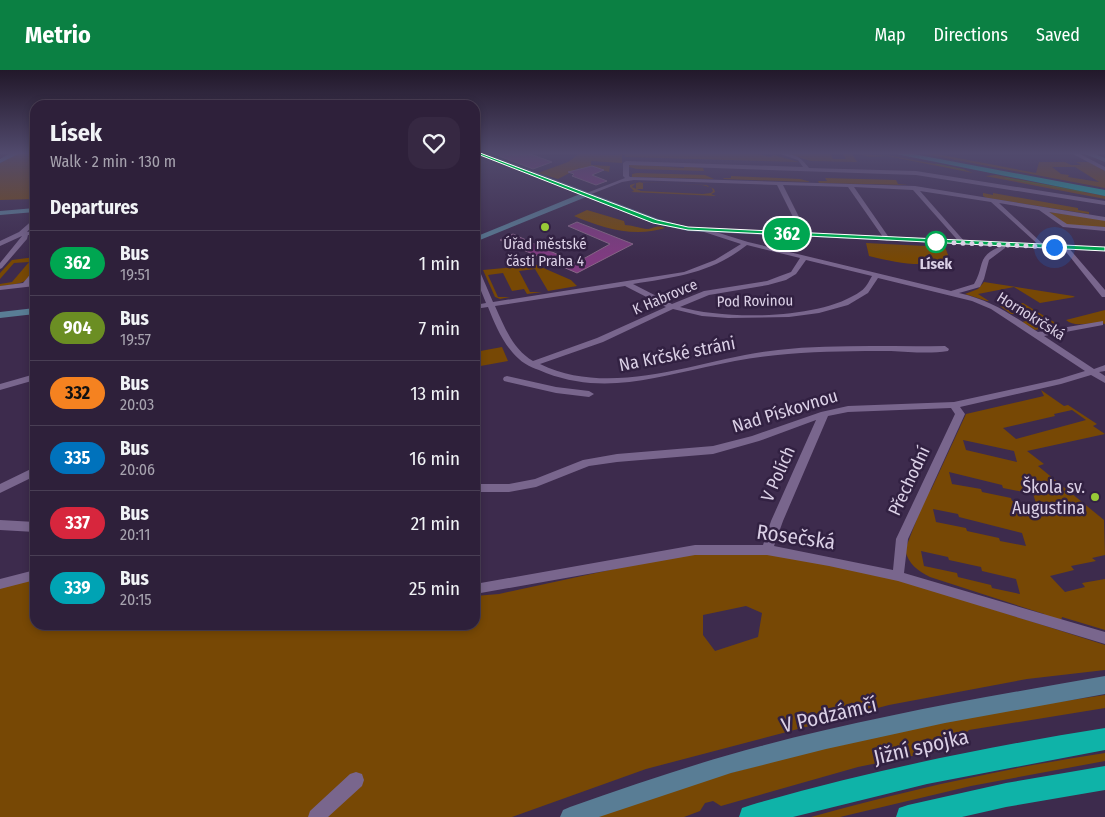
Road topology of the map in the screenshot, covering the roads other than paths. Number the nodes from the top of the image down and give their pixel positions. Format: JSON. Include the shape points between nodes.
{"nodes":[{"id":1,"x":557,"y":189,"type":"edge"},
{"id":2,"x":571,"y":189,"type":"edge"},
{"id":3,"x":602,"y":189,"type":"edge"},
{"id":4,"x":782,"y":189,"type":"edge"},
{"id":5,"x":852,"y":189,"type":"edge"},
{"id":6,"x":916,"y":189,"type":"edge"},
{"id":7,"x":921,"y":189,"type":"edge"},
{"id":8,"x":1021,"y":189,"type":"edge"},
{"id":9,"x":1088,"y":189,"type":"edge"},
{"id":10,"x":1089,"y":189,"type":"edge"},
{"id":11,"x":1105,"y":192,"type":"edge"},
{"id":12,"x":584,"y":196,"type":"junction"},
{"id":13,"x":993,"y":200,"type":"junction"},
{"id":14,"x":1105,"y":203,"type":"edge"},
{"id":15,"x":1040,"y":208,"type":"junction"},
{"id":16,"x":30,"y":210,"type":"edge"},
{"id":17,"x":0,"y":213,"type":"edge"},
{"id":18,"x":30,"y":214,"type":"edge"},
{"id":19,"x":0,"y":217,"type":"edge"},
{"id":20,"x":1105,"y":219,"type":"edge"},
{"id":21,"x":30,"y":226,"type":"edge"},
{"id":22,"x":1105,"y":229,"type":"edge"},
{"id":23,"x":703,"y":230,"type":"junction"},
{"id":24,"x":30,"y":233,"type":"edge"},
{"id":25,"x":23,"y":234,"type":"junction"},
{"id":26,"x":804,"y":235,"type":"junction"},
{"id":27,"x":480,"y":238,"type":"edge"},
{"id":28,"x":887,"y":239,"type":"junction"},
{"id":29,"x":963,"y":243,"type":"junction"},
{"id":30,"x":0,"y":244,"type":"edge"},
{"id":31,"x":480,"y":244,"type":"edge"},
{"id":32,"x":746,"y":244,"type":"junction"},
{"id":33,"x":1003,"y":244,"type":"junction"},
{"id":34,"x":1042,"y":246,"type":"junction"},
{"id":35,"x":1065,"y":248,"type":"junction"},
{"id":36,"x":1105,"y":249,"type":"edge"},
{"id":37,"x":804,"y":258,"type":"junction"},
{"id":38,"x":0,"y":267,"type":"edge"},
{"id":39,"x":876,"y":276,"type":"junction"},
{"id":40,"x":30,"y":278,"type":"edge"},
{"id":41,"x":480,"y":278,"type":"edge"},
{"id":42,"x":30,"y":284,"type":"edge"},
{"id":43,"x":628,"y":284,"type":"junction"},
{"id":44,"x":25,"y":285,"type":"junction"},
{"id":45,"x":0,"y":288,"type":"edge"},
{"id":46,"x":950,"y":292,"type":"junction"},
{"id":47,"x":1105,"y":295,"type":"edge"},
{"id":48,"x":491,"y":304,"type":"junction"},
{"id":49,"x":480,"y":305,"type":"edge"},
{"id":50,"x":672,"y":307,"type":"junction"},
{"id":51,"x":30,"y":312,"type":"edge"},
{"id":52,"x":0,"y":316,"type":"edge"},
{"id":53,"x":1100,"y":323,"type":"dead end"},
{"id":54,"x":1037,"y":335,"type":"junction"},
{"id":55,"x":946,"y":349,"type":"dead end"},
{"id":56,"x":533,"y":364,"type":"junction"},
{"id":57,"x":1105,"y":368,"type":"edge"},
{"id":58,"x":1092,"y":372,"type":"junction"},
{"id":59,"x":30,"y":378,"type":"edge"},
{"id":60,"x":507,"y":379,"type":"dead end"},
{"id":61,"x":1105,"y":380,"type":"edge"},
{"id":62,"x":581,"y":381,"type":"junction"},
{"id":63,"x":0,"y":387,"type":"edge"},
{"id":64,"x":577,"y":393,"type":"junction"},
{"id":65,"x":589,"y":394,"type":"dead end"},
{"id":66,"x":954,"y":405,"type":"junction"},
{"id":67,"x":824,"y":414,"type":"junction"},
{"id":68,"x":30,"y":474,"type":"edge"},
{"id":69,"x":480,"y":488,"type":"edge"},
{"id":70,"x":0,"y":489,"type":"edge"},
{"id":71,"x":0,"y":525,"type":"edge"},
{"id":72,"x":30,"y":527,"type":"edge"},
{"id":73,"x":768,"y":550,"type":"junction"},
{"id":74,"x":30,"y":576,"type":"edge"},
{"id":75,"x":898,"y":576,"type":"junction"},
{"id":76,"x":0,"y":584,"type":"edge"},
{"id":77,"x":480,"y":588,"type":"edge"},
{"id":78,"x":1105,"y":638,"type":"edge"},
{"id":79,"x":1105,"y":685,"type":"edge"},
{"id":80,"x":1105,"y":739,"type":"edge"},
{"id":81,"x":1105,"y":778,"type":"edge"},
{"id":82,"x":356,"y":780,"type":"dead end"},
{"id":83,"x":316,"y":817,"type":"edge"},
{"id":84,"x":570,"y":817,"type":"edge"},
{"id":85,"x":752,"y":817,"type":"edge"},
{"id":86,"x":908,"y":817,"type":"edge"}],
"edges":[{"from":1,"to":12,"type":"street"},
{"from":2,"to":12,"type":"street"},
{"from":3,"to":12,"type":"street"},
{"from":4,"to":26,"type":"street"},
{"from":5,"to":28,"type":"street"},
{"from":6,"to":29,"type":"street"},
{"from":7,"to":13,"type":"street"},
{"from":8,"to":14,"type":"street"},
{"from":9,"to":11,"type":"highway"},
{"from":10,"to":11,"type":"highway"},
{"from":12,"to":23,"type":"street","via":[[655,221]]},
{"from":12,"to":27,"type":"street"},
{"from":12,"to":31,"type":"street"},
{"from":13,"to":15,"type":"street"},
{"from":13,"to":34,"type":"street"},
{"from":15,"to":20,"type":"street"},
{"from":15,"to":22,"type":"street","via":[[1065,226]]},
{"from":16,"to":17,"type":"street"},
{"from":18,"to":19,"type":"street"},
{"from":21,"to":25,"type":"street"},
{"from":23,"to":26,"type":"street"},
{"from":23,"to":32,"type":"street","name":"Hornokrčská"},
{"from":24,"to":25,"type":"street"},
{"from":25,"to":30,"type":"street"},
{"from":25,"to":38,"type":"street","via":[[25,238]]},
{"from":26,"to":28,"type":"street"},
{"from":28,"to":29,"type":"street"},
{"from":29,"to":33,"type":"street"},
{"from":32,"to":37,"type":"street","name":"Hornokrčská"},
{"from":32,"to":43,"type":"street","via":[[729,257],[706,267]]},
{"from":33,"to":34,"type":"street"},
{"from":33,"to":46,"type":"street","via":[[1002,248],[985,258],[977,285]]},
{"from":34,"to":35,"type":"street"},
{"from":35,"to":36,"type":"street"},
{"from":35,"to":47,"type":"street"},
{"from":37,"to":39,"type":"street","name":"Hornokrčská"},
{"from":37,"to":50,"type":"street","name":"K Habrovce","via":[[794,273],[782,278],[708,293]]},
{"from":39,"to":46,"type":"street","name":"Hornokrčská"},
{"from":39,"to":50,"type":"street","name":"Pod Rovinou","via":[[865,293],[850,302],[795,314],[737,317]]},
{"from":40,"to":44,"type":"street"},
{"from":41,"to":48,"type":"street","name":"Na Krčské stráni"},
{"from":42,"to":44,"type":"street"},
{"from":43,"to":48,"type":"street"},
{"from":43,"to":50,"type":"street","name":"Pod Rovinou"},
{"from":44,"to":45,"type":"street"},
{"from":46,"to":54,"type":"street","name":"Hornokrčská","via":[[994,307]]},
{"from":48,"to":49,"type":"street"},
{"from":48,"to":56,"type":"street","name":"Na Krčské stráni","via":[[514,350]]},
{"from":50,"to":56,"type":"street","name":"K Habrovce","via":[[600,340]]},
{"from":51,"to":52,"type":"street"},
{"from":53,"to":54,"type":"street"},
{"from":54,"to":58,"type":"street","name":"Hornokrčská"},
{"from":55,"to":62,"type":"street","name":"Na Krčské stráni","via":[[791,351],[758,354],[636,381]]},
{"from":56,"to":62,"type":"street","name":"Na Krčské stráni"},
{"from":57,"to":58,"type":"street","name":"Nad Pískovnou"},
{"from":58,"to":61,"type":"street","name":"Hornokrčská"},
{"from":58,"to":66,"type":"street","name":"Nad Pískovnou","via":[[1061,382]]},
{"from":59,"to":63,"type":"street"},
{"from":60,"to":64,"type":"street"},
{"from":62,"to":64,"type":"street"},
{"from":64,"to":65,"type":"street"},
{"from":66,"to":67,"type":"street","name":"Nad Pískovnou","via":[[871,406]]},
{"from":66,"to":75,"type":"street","name":"Přechodní","via":[[960,414],[902,539]]},
{"from":67,"to":69,"type":"street","name":"Nad Pískovnou","via":[[713,450],[617,458],[587,463],[536,483],[509,488]]},
{"from":67,"to":73,"type":"street","name":"V Polích","via":[[777,521]]},
{"from":68,"to":70,"type":"street"},
{"from":71,"to":72,"type":"street"},
{"from":73,"to":75,"type":"street","name":"Rosečská"},
{"from":73,"to":77,"type":"street","name":"Rosečská","via":[[695,550]]},
{"from":74,"to":76,"type":"street"},
{"from":75,"to":78,"type":"street","name":"Rosečská"},
{"from":79,"to":84,"type":"street","name":"V Podzámčí","via":[[940,715],[786,749],[662,784]]},
{"from":80,"to":85,"type":"highway","name":"Jižní spojka","via":[[908,776]]},
{"from":81,"to":86,"type":"highway","via":[[1006,795]]},
{"from":82,"to":83,"type":"street"}]}
